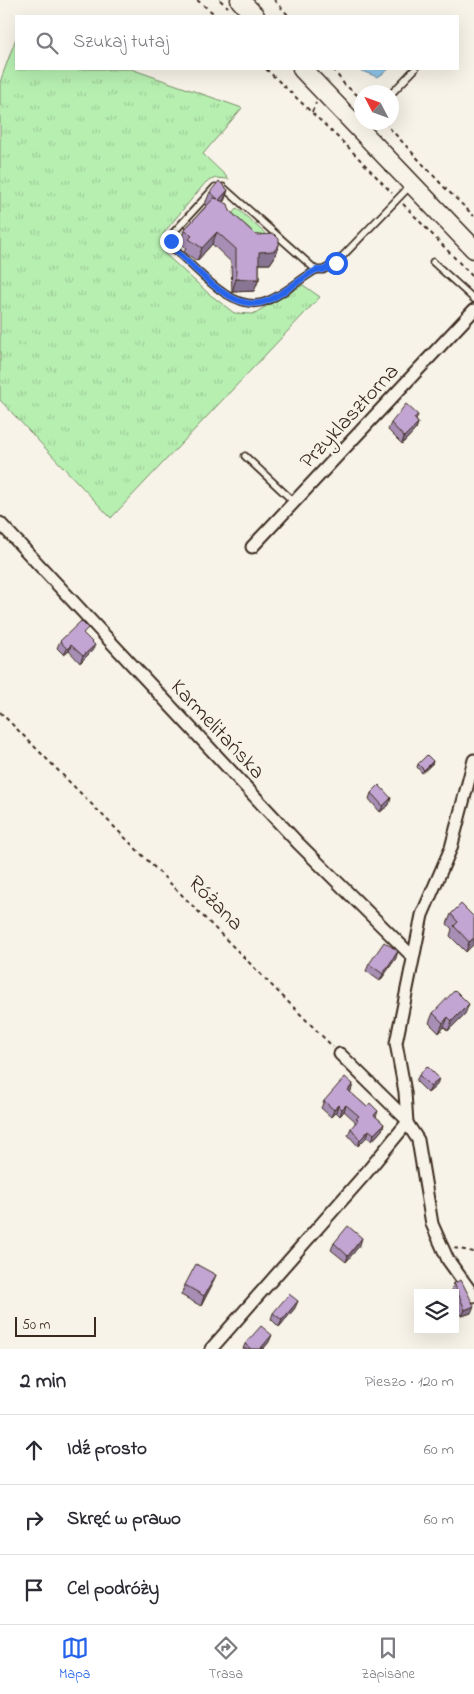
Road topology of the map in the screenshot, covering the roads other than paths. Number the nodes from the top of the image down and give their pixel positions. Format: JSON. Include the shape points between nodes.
{"nodes":[{"id":1,"x":240,"y":0,"type":"edge"},
{"id":2,"x":253,"y":15,"type":"edge"},
{"id":3,"x":303,"y":70,"type":"edge"},
{"id":4,"x":414,"y":70,"type":"edge"},
{"id":5,"x":399,"y":86,"type":"edge"},
{"id":6,"x":354,"y":119,"type":"edge"},
{"id":7,"x":364,"y":130,"type":"edge"},
{"id":8,"x":412,"y":185,"type":"junction"},
{"id":9,"x":474,"y":249,"type":"edge"},
{"id":10,"x":433,"y":262,"type":"dead end"},
{"id":11,"x":316,"y":270,"type":"junction"},
{"id":12,"x":474,"y":299,"type":"edge"},
{"id":13,"x":474,"y":310,"type":"edge"},
{"id":14,"x":245,"y":456,"type":"dead end"},
{"id":15,"x":294,"y":502,"type":"junction"},
{"id":16,"x":0,"y":523,"type":"edge"},
{"id":17,"x":252,"y":548,"type":"dead end"},
{"id":18,"x":474,"y":760,"type":"edge"},
{"id":19,"x":413,"y":957,"type":"junction"},
{"id":20,"x":340,"y":1054,"type":"road end"},
{"id":21,"x":406,"y":1121,"type":"junction"},
{"id":22,"x":474,"y":1296,"type":"edge"},
{"id":23,"x":210,"y":1349,"type":"edge"}],
"edges":[{"from":1,"to":2,"type":"main road"},
{"from":3,"to":6,"type":"main road"},
{"from":4,"to":5,"type":"lane"},
{"from":7,"to":8,"type":"main road"},
{"from":8,"to":9,"type":"main road"},
{"from":8,"to":11,"type":"lane","via":[[336,263]]},
{"from":10,"to":12,"type":"lane"},
{"from":11,"to":11,"type":"lane","via":[[219,185],[171,236],[175,250],[228,296],[244,304],[267,301]]},
{"from":13,"to":15,"type":"street","name":"Przyklasztorna"},
{"from":14,"to":15,"type":"lane"},
{"from":15,"to":17,"type":"street","name":"Przyklasztorna"},
{"from":16,"to":19,"type":"street","name":"Karmelitańska","via":[[298,842]]},
{"from":18,"to":19,"type":"street","via":[[451,848],[422,915]]},
{"from":19,"to":21,"type":"street","via":[[396,1043],[406,1092]]},
{"from":20,"to":21,"type":"street"},
{"from":21,"to":22,"type":"street","via":[[418,1140],[432,1224],[448,1260]]},
{"from":21,"to":23,"type":"street","via":[[366,1173]]}]}
